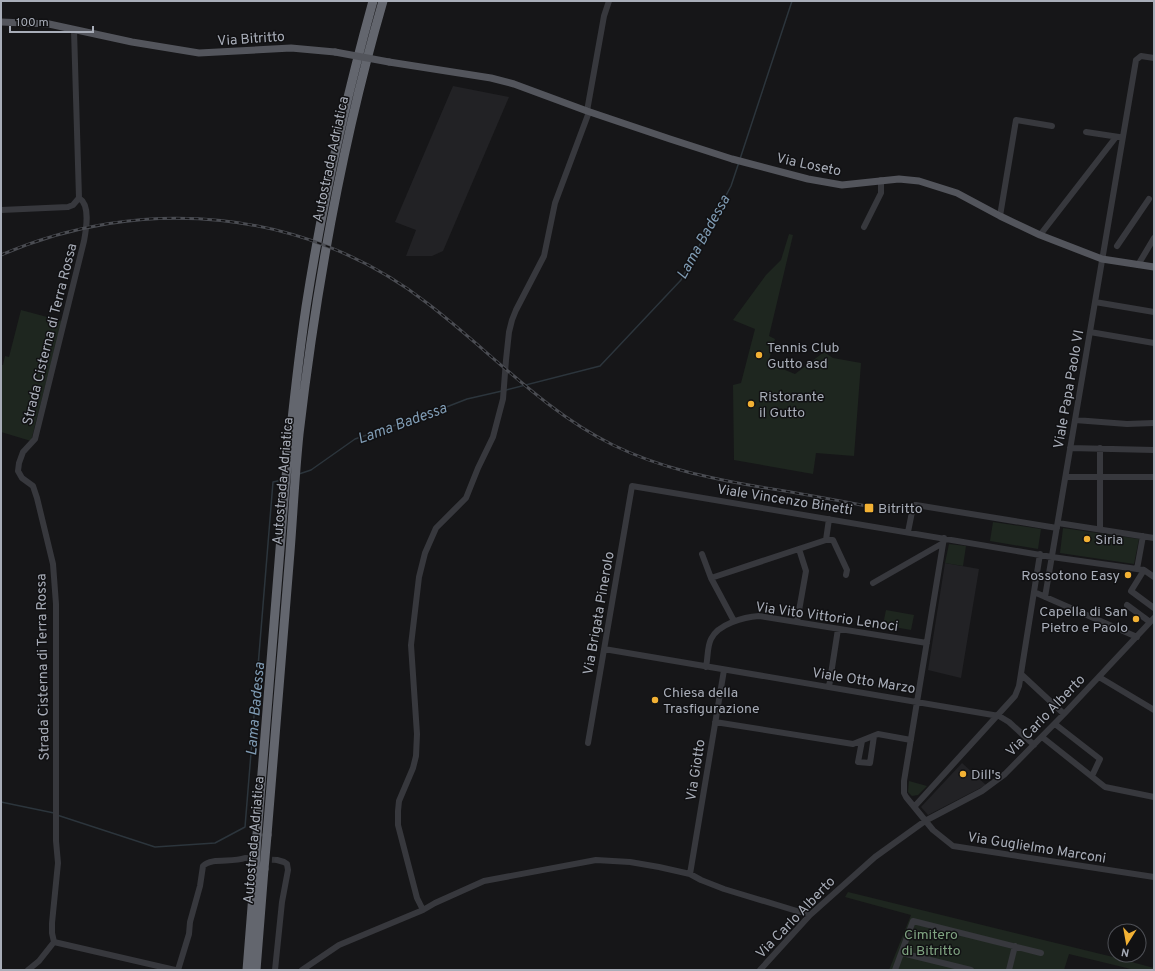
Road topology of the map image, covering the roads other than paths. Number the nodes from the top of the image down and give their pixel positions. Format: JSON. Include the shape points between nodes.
{"nodes":[{"id":1,"x":373,"y":1,"type":"edge"},
{"id":2,"x":383,"y":1,"type":"edge"},
{"id":3,"x":609,"y":1,"type":"edge"},
{"id":4,"x":1,"y":22,"type":"edge"},
{"id":5,"x":74,"y":30,"type":"junction"},
{"id":6,"x":1154,"y":58,"type":"edge"},
{"id":7,"x":503,"y":81,"type":"joint"},
{"id":8,"x":588,"y":112,"type":"junction"},
{"id":9,"x":1052,"y":126,"type":"dead end"},
{"id":10,"x":1086,"y":132,"type":"dead end"},
{"id":11,"x":1120,"y":137,"type":"junction"},
{"id":12,"x":882,"y":180,"type":"junction"},
{"id":13,"x":79,"y":198,"type":"junction"},
{"id":14,"x":1149,"y":199,"type":"dead end"},
{"id":15,"x":1,"y":210,"type":"edge"},
{"id":16,"x":1000,"y":216,"type":"junction"},
{"id":17,"x":864,"y":227,"type":"dead end"},
{"id":18,"x":1040,"y":235,"type":"junction"},
{"id":19,"x":1154,"y":238,"type":"edge"},
{"id":20,"x":1117,"y":246,"type":"dead end"},
{"id":21,"x":1104,"y":248,"type":"junction"},
{"id":22,"x":1094,"y":256,"type":"junction"},
{"id":23,"x":1102,"y":259,"type":"junction"},
{"id":24,"x":1138,"y":265,"type":"junction"},
{"id":25,"x":1154,"y":267,"type":"edge"},
{"id":26,"x":1095,"y":302,"type":"junction"},
{"id":27,"x":1154,"y":312,"type":"edge"},
{"id":28,"x":1090,"y":332,"type":"junction"},
{"id":29,"x":1154,"y":343,"type":"edge"},
{"id":30,"x":1075,"y":420,"type":"junction"},
{"id":31,"x":1154,"y":423,"type":"edge"},
{"id":32,"x":294,"y":435,"type":"junction"},
{"id":33,"x":1070,"y":448,"type":"junction"},
{"id":34,"x":1100,"y":448,"type":"junction"},
{"id":35,"x":1154,"y":450,"type":"edge"},
{"id":36,"x":1100,"y":476,"type":"junction"},
{"id":37,"x":1066,"y":477,"type":"junction"},
{"id":38,"x":1154,"y":477,"type":"edge"},
{"id":39,"x":632,"y":486,"type":"joint"},
{"id":40,"x":829,"y":519,"type":"junction"},
{"id":41,"x":1057,"y":526,"type":"junction"},
{"id":42,"x":1100,"y":529,"type":"junction"},
{"id":43,"x":908,"y":532,"type":"junction"},
{"id":44,"x":1142,"y":536,"type":"junction"},
{"id":45,"x":1154,"y":538,"type":"edge"},
{"id":46,"x":826,"y":540,"type":"junction"},
{"id":47,"x":943,"y":541,"type":"junction"},
{"id":48,"x":799,"y":549,"type":"junction"},
{"id":49,"x":702,"y":554,"type":"dead end"},
{"id":50,"x":1040,"y":554,"type":"junction"},
{"id":51,"x":1052,"y":556,"type":"junction"},
{"id":52,"x":1137,"y":569,"type":"junction"},
{"id":53,"x":1144,"y":570,"type":"junction"},
{"id":54,"x":846,"y":575,"type":"dead end"},
{"id":55,"x":1154,"y":577,"type":"edge"},
{"id":56,"x":710,"y":578,"type":"junction"},
{"id":57,"x":873,"y":583,"type":"dead end"},
{"id":58,"x":1034,"y":592,"type":"junction"},
{"id":59,"x":1045,"y":597,"type":"junction"},
{"id":60,"x":1127,"y":605,"type":"dead end"},
{"id":61,"x":1154,"y":608,"type":"edge"},
{"id":62,"x":1153,"y":619,"type":"edge"},
{"id":63,"x":734,"y":621,"type":"junction"},
{"id":64,"x":797,"y":622,"type":"junction"},
{"id":65,"x":838,"y":629,"type":"junction"},
{"id":66,"x":1137,"y":637,"type":"junction"},
{"id":67,"x":927,"y":643,"type":"junction"},
{"id":68,"x":604,"y":650,"type":"junction"},
{"id":69,"x":706,"y":667,"type":"junction"},
{"id":70,"x":724,"y":670,"type":"junction"},
{"id":71,"x":1021,"y":674,"type":"junction"},
{"id":72,"x":1099,"y":677,"type":"junction"},
{"id":73,"x":829,"y":687,"type":"junction"},
{"id":74,"x":917,"y":701,"type":"junction"},
{"id":75,"x":1154,"y":710,"type":"edge"},
{"id":76,"x":1064,"y":714,"type":"junction"},
{"id":77,"x":999,"y":716,"type":"junction"},
{"id":78,"x":716,"y":722,"type":"junction"},
{"id":79,"x":1055,"y":724,"type":"junction"},
{"id":80,"x":874,"y":736,"type":"junction"},
{"id":81,"x":1042,"y":737,"type":"junction"},
{"id":82,"x":911,"y":740,"type":"junction"},
{"id":83,"x":862,"y":741,"type":"junction"},
{"id":84,"x":588,"y":743,"type":"dead end"},
{"id":85,"x":1034,"y":745,"type":"junction"},
{"id":86,"x":1092,"y":776,"type":"junction"},
{"id":87,"x":1154,"y":797,"type":"edge"},
{"id":88,"x":914,"y":807,"type":"junction"},
{"id":89,"x":925,"y":821,"type":"junction"},
{"id":90,"x":245,"y":858,"type":"tunnel mouth"},
{"id":91,"x":277,"y":860,"type":"dead end"},
{"id":92,"x":260,"y":869,"type":"junction"},
{"id":93,"x":690,"y":874,"type":"junction"},
{"id":94,"x":1154,"y":877,"type":"edge"},
{"id":95,"x":423,"y":910,"type":"junction"},
{"id":96,"x":810,"y":915,"type":"junction"},
{"id":97,"x":54,"y":942,"type":"junction"},
{"id":98,"x":1015,"y":946,"type":"junction"},
{"id":99,"x":1042,"y":953,"type":"dead end"},
{"id":100,"x":902,"y":954,"type":"junction"},
{"id":101,"x":28,"y":970,"type":"edge"},
{"id":102,"x":176,"y":970,"type":"edge"},
{"id":103,"x":247,"y":970,"type":"edge"},
{"id":104,"x":256,"y":970,"type":"edge"},
{"id":105,"x":275,"y":970,"type":"edge"},
{"id":106,"x":302,"y":970,"type":"edge"},
{"id":107,"x":760,"y":970,"type":"edge"},
{"id":108,"x":895,"y":970,"type":"edge"},
{"id":109,"x":971,"y":970,"type":"edge"},
{"id":110,"x":1009,"y":970,"type":"edge"}],
"edges":[{"from":1,"to":32,"type":"highway","name":"Autostrada Adriatica","via":[[334,155],[322,219],[306,308]]},
{"from":2,"to":32,"type":"highway","name":"Autostrada Adriatica","via":[[356,102],[328,235]]},
{"from":3,"to":8,"type":"street","via":[[604,16]]},
{"from":4,"to":5,"type":"main road","name":"Via Bitritto","via":[[49,24]]},
{"from":5,"to":7,"type":"main road","name":"Via Bitritto","bridge":true,"via":[[200,53],[291,48],[335,52]]},
{"from":5,"to":13,"type":"street","name":"Strada Cisterna di Terra Rossa"},
{"from":6,"to":11,"type":"street","name":"Viale Papa Paolo VI","via":[[1141,56],[1136,60]]},
{"from":7,"to":8,"type":"main road","name":"Via Loseto"},
{"from":8,"to":12,"type":"main road","name":"Via Loseto","via":[[732,159],[808,179],[842,185]]},
{"from":8,"to":95,"type":"street","via":[[555,203],[544,256],[512,320],[503,399],[493,437],[466,498],[436,528],[425,553],[419,577],[411,645],[417,748],[413,768],[399,801],[398,826],[417,898]]},
{"from":9,"to":16,"type":"street","via":[[1016,120]]},
{"from":10,"to":11,"type":"street"},
{"from":11,"to":18,"type":"street"},
{"from":11,"to":21,"type":"street","name":"Viale Papa Paolo VI"},
{"from":12,"to":16,"type":"main road","name":"Via Loseto","via":[[910,180],[938,186]]},
{"from":12,"to":17,"type":"street","via":[[881,193]]},
{"from":13,"to":15,"type":"street","via":[[68,207]]},
{"from":13,"to":97,"type":"street","name":"Strada Cisterna di Terra Rossa","via":[[82,199],[87,221],[84,241],[35,440],[23,452],[18,471],[22,478],[33,486],[38,498],[52,564],[56,604],[58,863],[52,923]]},
{"from":14,"to":20,"type":"street"},
{"from":16,"to":18,"type":"main road","name":"Via Loseto"},
{"from":18,"to":22,"type":"main road","name":"Via Loseto"},
{"from":19,"to":24,"type":"street"},
{"from":21,"to":22,"type":"street"},
{"from":21,"to":23,"type":"street","name":"Viale Papa Paolo VI"},
{"from":22,"to":23,"type":"main road","name":"Via Loseto"},
{"from":23,"to":24,"type":"main road","name":"Via Loseto"},
{"from":23,"to":26,"type":"street","name":"Viale Papa Paolo VI"},
{"from":24,"to":25,"type":"main road","name":"Via Loseto"},
{"from":26,"to":27,"type":"street"},
{"from":26,"to":28,"type":"street","name":"Viale Papa Paolo VI"},
{"from":28,"to":29,"type":"street"},
{"from":28,"to":30,"type":"street","name":"Viale Papa Paolo VI"},
{"from":30,"to":31,"type":"street","via":[[1127,424]]},
{"from":30,"to":33,"type":"street","name":"Viale Papa Paolo VI"},
{"from":32,"to":92,"type":"highway","name":"Autostrada Adriatica","bridge":true,"via":[[295,488],[267,836]]},
{"from":32,"to":92,"type":"highway","name":"Autostrada Adriatica","bridge":true,"via":[[285,487],[257,835]]},
{"from":33,"to":34,"type":"street"},
{"from":33,"to":37,"type":"street","name":"Viale Papa Paolo VI"},
{"from":34,"to":35,"type":"street"},
{"from":34,"to":36,"type":"street"},
{"from":36,"to":37,"type":"street"},
{"from":36,"to":38,"type":"street"},
{"from":36,"to":42,"type":"street"},
{"from":37,"to":41,"type":"street","name":"Viale Papa Paolo VI"},
{"from":39,"to":40,"type":"street","name":"Viale Vincenzo Binetti"},
{"from":39,"to":68,"type":"street","name":"Via Brigata Pinerolo"},
{"from":40,"to":43,"type":"street","name":"Viale Vincenzo Binetti"},
{"from":40,"to":46,"type":"street"},
{"from":41,"to":42,"type":"street"},
{"from":41,"to":43,"type":"street","via":[[914,505]]},
{"from":41,"to":51,"type":"street","name":"Viale Papa Paolo VI"},
{"from":42,"to":44,"type":"street"},
{"from":43,"to":47,"type":"street","name":"Viale Vincenzo Binetti"},
{"from":44,"to":45,"type":"street"},
{"from":44,"to":52,"type":"street"},
{"from":46,"to":48,"type":"street"},
{"from":46,"to":54,"type":"street","via":[[833,540],[847,570]]},
{"from":47,"to":50,"type":"street","name":"Viale Vincenzo Binetti"},
{"from":47,"to":57,"type":"street"},
{"from":47,"to":67,"type":"street","name":"Via Guglielmo Marconi"},
{"from":48,"to":56,"type":"street"},
{"from":48,"to":64,"type":"street","via":[[806,571]]},
{"from":49,"to":56,"type":"street"},
{"from":50,"to":51,"type":"street","name":"Viale Vincenzo Binetti"},
{"from":50,"to":58,"type":"street"},
{"from":51,"to":52,"type":"street","name":"Viale Vincenzo Binetti"},
{"from":51,"to":59,"type":"street","name":"Viale Papa Paolo VI"},
{"from":52,"to":53,"type":"street","name":"Viale Vincenzo Binetti"},
{"from":53,"to":55,"type":"street"},
{"from":53,"to":61,"type":"street","via":[[1131,591]]},
{"from":56,"to":63,"type":"street"},
{"from":58,"to":59,"type":"street"},
{"from":58,"to":71,"type":"street"},
{"from":59,"to":66,"type":"street"},
{"from":60,"to":62,"type":"street"},
{"from":62,"to":66,"type":"street","name":"Via Carlo Alberto"},
{"from":63,"to":64,"type":"street","name":"Via Vito Vittorio Lenoci","via":[[759,616]]},
{"from":63,"to":69,"type":"street","name":"Via Vito Vittorio Lenoci","via":[[712,637]]},
{"from":64,"to":65,"type":"street","name":"Via Vito Vittorio Lenoci"},
{"from":65,"to":67,"type":"street","name":"Via Vito Vittorio Lenoci"},
{"from":65,"to":73,"type":"street"},
{"from":66,"to":72,"type":"street","name":"Via Carlo Alberto"},
{"from":67,"to":74,"type":"street","name":"Via Guglielmo Marconi"},
{"from":68,"to":69,"type":"street","name":"Viale Otto Marzo"},
{"from":68,"to":84,"type":"street","name":"Via Brigata Pinerolo"},
{"from":69,"to":70,"type":"street","name":"Viale Otto Marzo"},
{"from":70,"to":73,"type":"street","name":"Viale Otto Marzo"},
{"from":70,"to":78,"type":"street","name":"Via Giotto"},
{"from":71,"to":76,"type":"street"},
{"from":71,"to":77,"type":"street","via":[[1015,696]]},
{"from":72,"to":75,"type":"street"},
{"from":72,"to":76,"type":"street","name":"Via Carlo Alberto"},
{"from":73,"to":74,"type":"street","name":"Viale Otto Marzo"},
{"from":74,"to":77,"type":"street","name":"Viale Otto Marzo"},
{"from":74,"to":82,"type":"street","name":"Via Guglielmo Marconi"},
{"from":76,"to":79,"type":"street","name":"Via Carlo Alberto"},
{"from":77,"to":85,"type":"street","via":[[1010,722]]},
{"from":77,"to":88,"type":"street"},
{"from":78,"to":83,"type":"street","via":[[853,744]]},
{"from":78,"to":93,"type":"street","name":"Via Giotto"},
{"from":79,"to":81,"type":"street","name":"Via Carlo Alberto"},
{"from":79,"to":86,"type":"street","via":[[1100,759]]},
{"from":80,"to":82,"type":"street","via":[[878,734]]},
{"from":80,"to":83,"type":"street"},
{"from":80,"to":83,"type":"street","via":[[870,763],[858,762]]},
{"from":81,"to":85,"type":"street","name":"Via Carlo Alberto"},
{"from":81,"to":86,"type":"street"},
{"from":82,"to":88,"type":"street","name":"Via Guglielmo Marconi","via":[[904,793]]},
{"from":85,"to":89,"type":"street","name":"Via Carlo Alberto","via":[[982,791]]},
{"from":86,"to":87,"type":"street","via":[[1105,787]]},
{"from":88,"to":89,"type":"street","name":"Via Guglielmo Marconi"},
{"from":89,"to":94,"type":"street","name":"Via Guglielmo Marconi","via":[[953,846]]},
{"from":89,"to":96,"type":"street","name":"Via Carlo Alberto","via":[[875,857]]},
{"from":90,"to":102,"type":"street","via":[[211,862],[203,866],[189,934]]},
{"from":91,"to":105,"type":"street","via":[[284,862],[288,870]]},
{"from":92,"to":103,"type":"highway","name":"Autostrada Adriatica"},
{"from":92,"to":104,"type":"highway","name":"Autostrada Adriatica"},
{"from":93,"to":95,"type":"street","via":[[630,862],[596,860],[484,881]]},
{"from":93,"to":96,"type":"street","via":[[724,889]]},
{"from":95,"to":106,"type":"street","via":[[339,945]]},
{"from":96,"to":107,"type":"street","name":"Via Carlo Alberto"},
{"from":97,"to":101,"type":"street"},
{"from":97,"to":102,"type":"street"},
{"from":98,"to":99,"type":"street"},
{"from":98,"to":100,"type":"street","via":[[913,921]]},
{"from":98,"to":110,"type":"street"},
{"from":100,"to":108,"type":"street"},
{"from":100,"to":109,"type":"street"}]}
